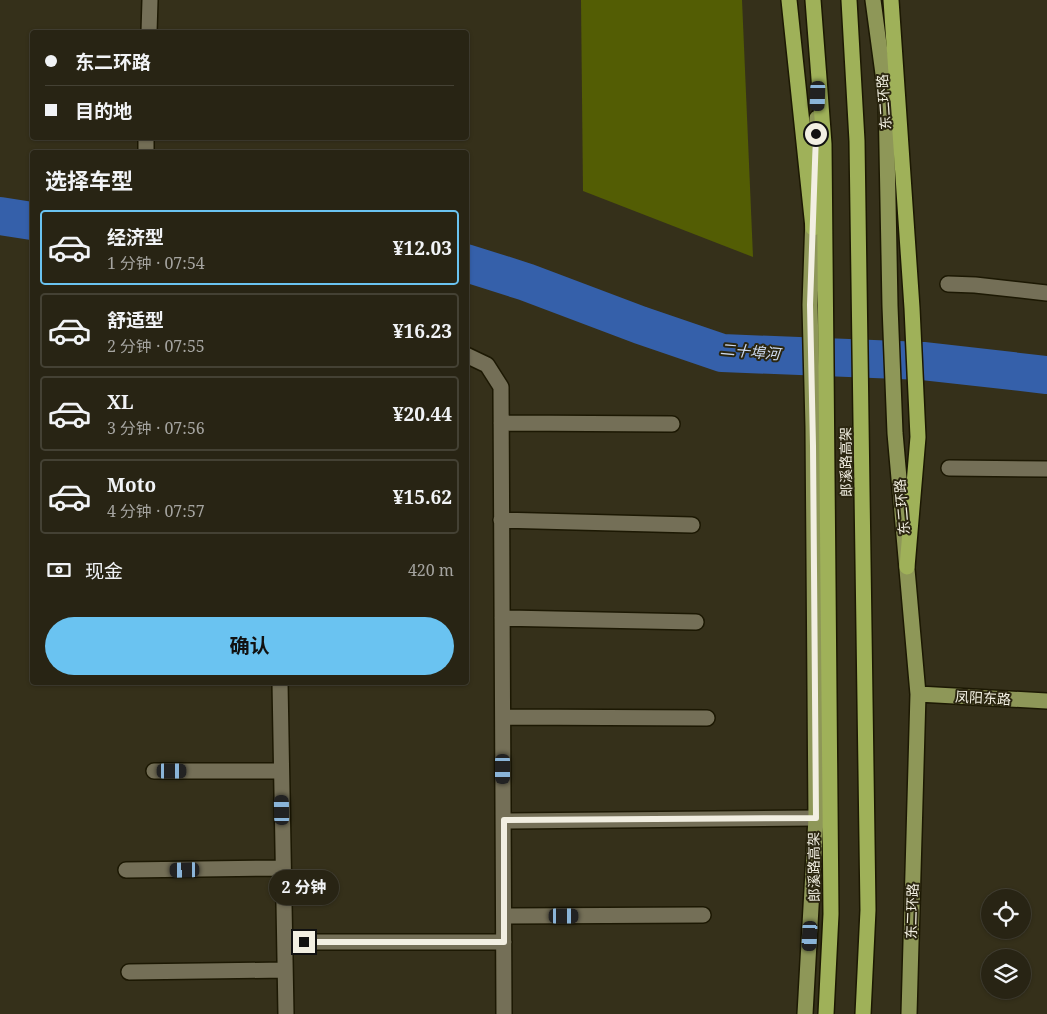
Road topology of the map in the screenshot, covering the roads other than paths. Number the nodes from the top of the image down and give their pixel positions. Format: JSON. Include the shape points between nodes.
{"nodes":[{"id":1,"x":150,"y":0,"type":"edge"},
{"id":2,"x":789,"y":0,"type":"edge"},
{"id":3,"x":808,"y":0,"type":"edge"},
{"id":4,"x":813,"y":0,"type":"edge"},
{"id":5,"x":849,"y":0,"type":"edge"},
{"id":6,"x":873,"y":0,"type":"edge"},
{"id":7,"x":891,"y":0,"type":"edge"},
{"id":8,"x":149,"y":30,"type":"edge"},
{"id":9,"x":813,"y":228,"type":"junction"},
{"id":10,"x":948,"y":284,"type":"dead end"},
{"id":11,"x":1047,"y":293,"type":"edge"},
{"id":12,"x":469,"y":356,"type":"edge"},
{"id":13,"x":501,"y":423,"type":"junction"},
{"id":14,"x":672,"y":424,"type":"dead end"},
{"id":15,"x":950,"y":468,"type":"dead end"},
{"id":16,"x":1047,"y":469,"type":"edge"},
{"id":17,"x":502,"y":520,"type":"junction"},
{"id":18,"x":692,"y":525,"type":"dead end"},
{"id":19,"x":907,"y":567,"type":"junction"},
{"id":20,"x":502,"y":618,"type":"junction"},
{"id":21,"x":696,"y":622,"type":"dead end"},
{"id":22,"x":280,"y":685,"type":"edge"},
{"id":23,"x":918,"y":694,"type":"junction"},
{"id":24,"x":1047,"y":701,"type":"edge"},
{"id":25,"x":503,"y":717,"type":"junction"},
{"id":26,"x":707,"y":718,"type":"dead end"},
{"id":27,"x":154,"y":771,"type":"dead end"},
{"id":28,"x":281,"y":771,"type":"junction"},
{"id":29,"x":816,"y":818,"type":"junction"},
{"id":30,"x":504,"y":820,"type":"junction"},
{"id":31,"x":283,"y":868,"type":"junction"},
{"id":32,"x":126,"y":870,"type":"dead end"},
{"id":33,"x":504,"y":916,"type":"junction"},
{"id":34,"x":703,"y":916,"type":"dead end"},
{"id":35,"x":285,"y":942,"type":"junction"},
{"id":36,"x":504,"y":942,"type":"junction"},
{"id":37,"x":285,"y":970,"type":"junction"},
{"id":38,"x":129,"y":972,"type":"dead end"},
{"id":39,"x":286,"y":1014,"type":"edge"},
{"id":40,"x":504,"y":1014,"type":"edge"},
{"id":41,"x":805,"y":1014,"type":"edge"},
{"id":42,"x":826,"y":1014,"type":"edge"},
{"id":43,"x":863,"y":1014,"type":"edge"},
{"id":44,"x":909,"y":1014,"type":"edge"}],
"edges":[{"from":1,"to":8,"type":"street"},
{"from":2,"to":9,"type":"highway"},
{"from":3,"to":9,"type":"main road","via":[[818,78]]},
{"from":4,"to":42,"type":"highway","name":"郎溪路高架","via":[[824,144],[831,914]]},
{"from":5,"to":43,"type":"highway","name":"郎溪路高架","via":[[858,141],[868,910]]},
{"from":6,"to":19,"type":"main road","name":"东二环路","via":[[886,96],[895,434]]},
{"from":7,"to":19,"type":"highway","via":[[918,437]]},
{"from":9,"to":29,"type":"main road","via":[[810,305]]},
{"from":10,"to":11,"type":"street"},
{"from":12,"to":13,"type":"street","via":[[487,365],[500,387]]},
{"from":13,"to":14,"type":"street"},
{"from":13,"to":17,"type":"street"},
{"from":15,"to":16,"type":"street"},
{"from":17,"to":18,"type":"street"},
{"from":17,"to":20,"type":"street"},
{"from":19,"to":23,"type":"main road","name":"东二环路"},
{"from":20,"to":21,"type":"street"},
{"from":20,"to":25,"type":"street"},
{"from":22,"to":28,"type":"street"},
{"from":23,"to":24,"type":"main road","name":"凤阳东路"},
{"from":23,"to":44,"type":"main road","name":"东二环路"},
{"from":25,"to":26,"type":"street"},
{"from":25,"to":30,"type":"street"},
{"from":27,"to":28,"type":"street"},
{"from":28,"to":31,"type":"street"},
{"from":29,"to":30,"type":"street"},
{"from":29,"to":41,"type":"main road"},
{"from":30,"to":33,"type":"street"},
{"from":31,"to":32,"type":"street"},
{"from":31,"to":35,"type":"street"},
{"from":33,"to":34,"type":"street"},
{"from":33,"to":36,"type":"street"},
{"from":35,"to":36,"type":"street"},
{"from":35,"to":37,"type":"street"},
{"from":36,"to":40,"type":"street"},
{"from":37,"to":38,"type":"street"},
{"from":37,"to":39,"type":"street"}]}
